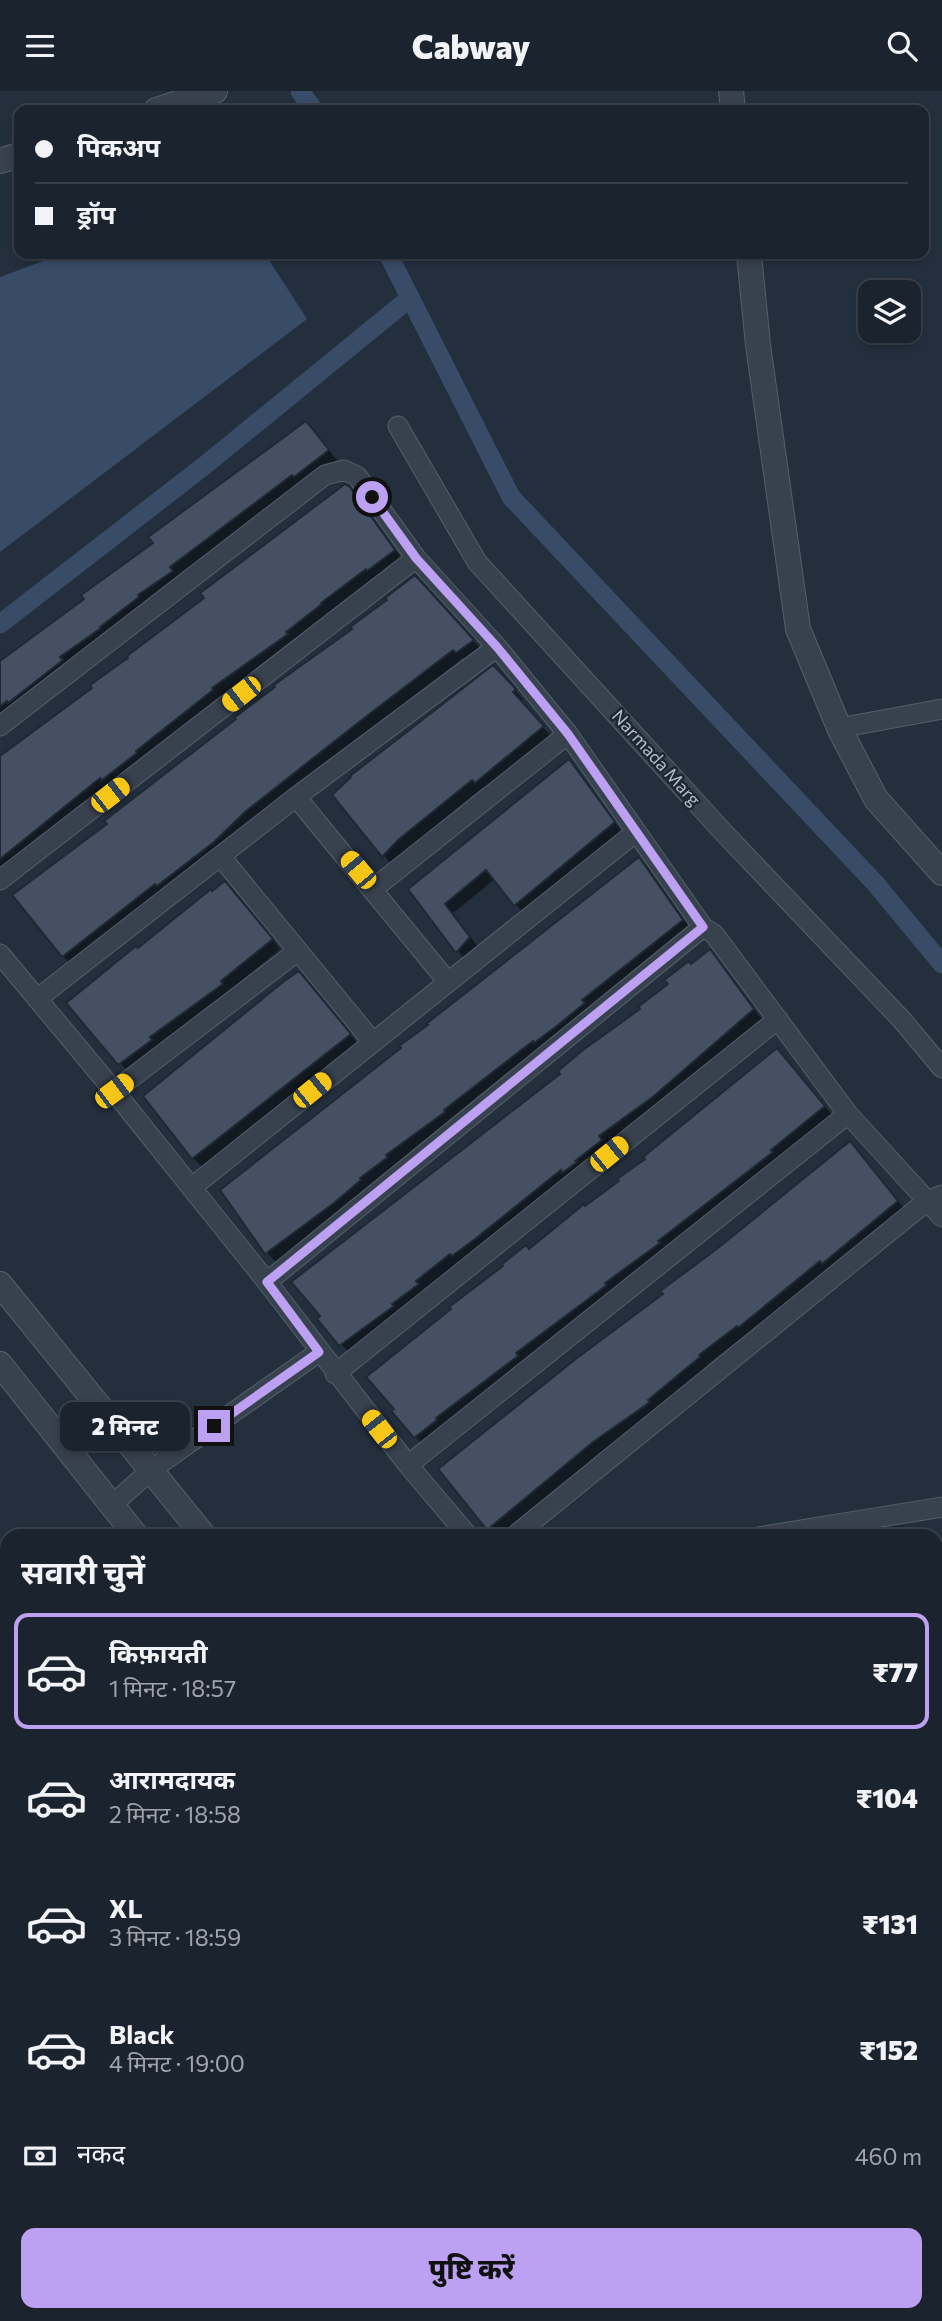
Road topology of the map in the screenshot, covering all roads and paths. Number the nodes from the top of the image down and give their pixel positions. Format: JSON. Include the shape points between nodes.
{"nodes":[{"id":1,"x":215,"y":91,"type":"edge"},
{"id":2,"x":172,"y":105,"type":"edge"},
{"id":3,"x":749,"y":259,"type":"edge"},
{"id":4,"x":398,"y":426,"type":"dead end"},
{"id":5,"x":416,"y":558,"type":"junction"},
{"id":6,"x":497,"y":647,"type":"junction"},
{"id":7,"x":942,"y":709,"type":"edge"},
{"id":8,"x":0,"y":726,"type":"edge"},
{"id":9,"x":839,"y":728,"type":"junction"},
{"id":10,"x":568,"y":734,"type":"junction"},
{"id":11,"x":296,"y":797,"type":"junction"},
{"id":12,"x":636,"y":832,"type":"junction"},
{"id":13,"x":221,"y":857,"type":"junction"},
{"id":14,"x":942,"y":873,"type":"edge"},
{"id":15,"x":0,"y":880,"type":"edge"},
{"id":16,"x":373,"y":889,"type":"junction"},
{"id":17,"x":703,"y":927,"type":"junction"},
{"id":18,"x":298,"y":951,"type":"junction"},
{"id":19,"x":0,"y":954,"type":"edge"},
{"id":20,"x":448,"y":982,"type":"junction"},
{"id":21,"x":37,"y":999,"type":"junction"},
{"id":22,"x":778,"y":1019,"type":"junction"},
{"id":23,"x":373,"y":1041,"type":"junction"},
{"id":24,"x":942,"y":1068,"type":"edge"},
{"id":25,"x":114,"y":1091,"type":"junction"},
{"id":26,"x":848,"y":1114,"type":"junction"},
{"id":27,"x":191,"y":1188,"type":"junction"},
{"id":28,"x":934,"y":1198,"type":"edge"},
{"id":29,"x":942,"y":1217,"type":"edge"},
{"id":30,"x":267,"y":1282,"type":"junction"},
{"id":31,"x":0,"y":1283,"type":"edge"},
{"id":32,"x":319,"y":1352,"type":"junction"},
{"id":33,"x":0,"y":1364,"type":"edge"},
{"id":34,"x":335,"y":1374,"type":"junction"},
{"id":35,"x":408,"y":1465,"type":"junction"},
{"id":36,"x":151,"y":1470,"type":"junction"},
{"id":37,"x":112,"y":1505,"type":"junction"},
{"id":38,"x":942,"y":1507,"type":"edge"},
{"id":39,"x":131,"y":1529,"type":"edge"},
{"id":40,"x":199,"y":1529,"type":"edge"},
{"id":41,"x":462,"y":1529,"type":"edge"},
{"id":42,"x":523,"y":1529,"type":"edge"},
{"id":43,"x":807,"y":1529,"type":"edge"}],
"edges":[{"from":1,"to":2,"type":"street"},
{"from":3,"to":9,"type":"street","via":[[798,629]]},
{"from":4,"to":24,"type":"street","name":"Narmada Marg","via":[[477,562]]},
{"from":5,"to":6,"type":"street"},
{"from":5,"to":8,"type":"street","via":[[357,476],[344,470],[325,475]]},
{"from":5,"to":15,"type":"street"},
{"from":6,"to":10,"type":"street"},
{"from":6,"to":11,"type":"street"},
{"from":7,"to":9,"type":"street"},
{"from":9,"to":14,"type":"street","via":[[876,799]]},
{"from":10,"to":12,"type":"street"},
{"from":10,"to":16,"type":"street"},
{"from":11,"to":13,"type":"street"},
{"from":11,"to":16,"type":"street"},
{"from":12,"to":17,"type":"street"},
{"from":12,"to":20,"type":"street"},
{"from":13,"to":18,"type":"street"},
{"from":13,"to":21,"type":"street"},
{"from":16,"to":20,"type":"street"},
{"from":17,"to":22,"type":"street"},
{"from":17,"to":30,"type":"street"},
{"from":18,"to":23,"type":"street"},
{"from":18,"to":25,"type":"street"},
{"from":19,"to":21,"type":"street"},
{"from":20,"to":23,"type":"street"},
{"from":21,"to":25,"type":"street"},
{"from":22,"to":26,"type":"street"},
{"from":22,"to":34,"type":"street"},
{"from":23,"to":27,"type":"street"},
{"from":25,"to":27,"type":"street"},
{"from":26,"to":28,"type":"street"},
{"from":26,"to":35,"type":"street"},
{"from":27,"to":30,"type":"street"},
{"from":28,"to":29,"type":"street"},
{"from":28,"to":42,"type":"street"},
{"from":30,"to":32,"type":"street"},
{"from":31,"to":36,"type":"street"},
{"from":32,"to":34,"type":"street"},
{"from":32,"to":36,"type":"street"},
{"from":33,"to":37,"type":"street"},
{"from":34,"to":35,"type":"street"},
{"from":35,"to":41,"type":"street"},
{"from":36,"to":37,"type":"street"},
{"from":36,"to":40,"type":"street"},
{"from":37,"to":39,"type":"street"},
{"from":38,"to":43,"type":"street"}]}
